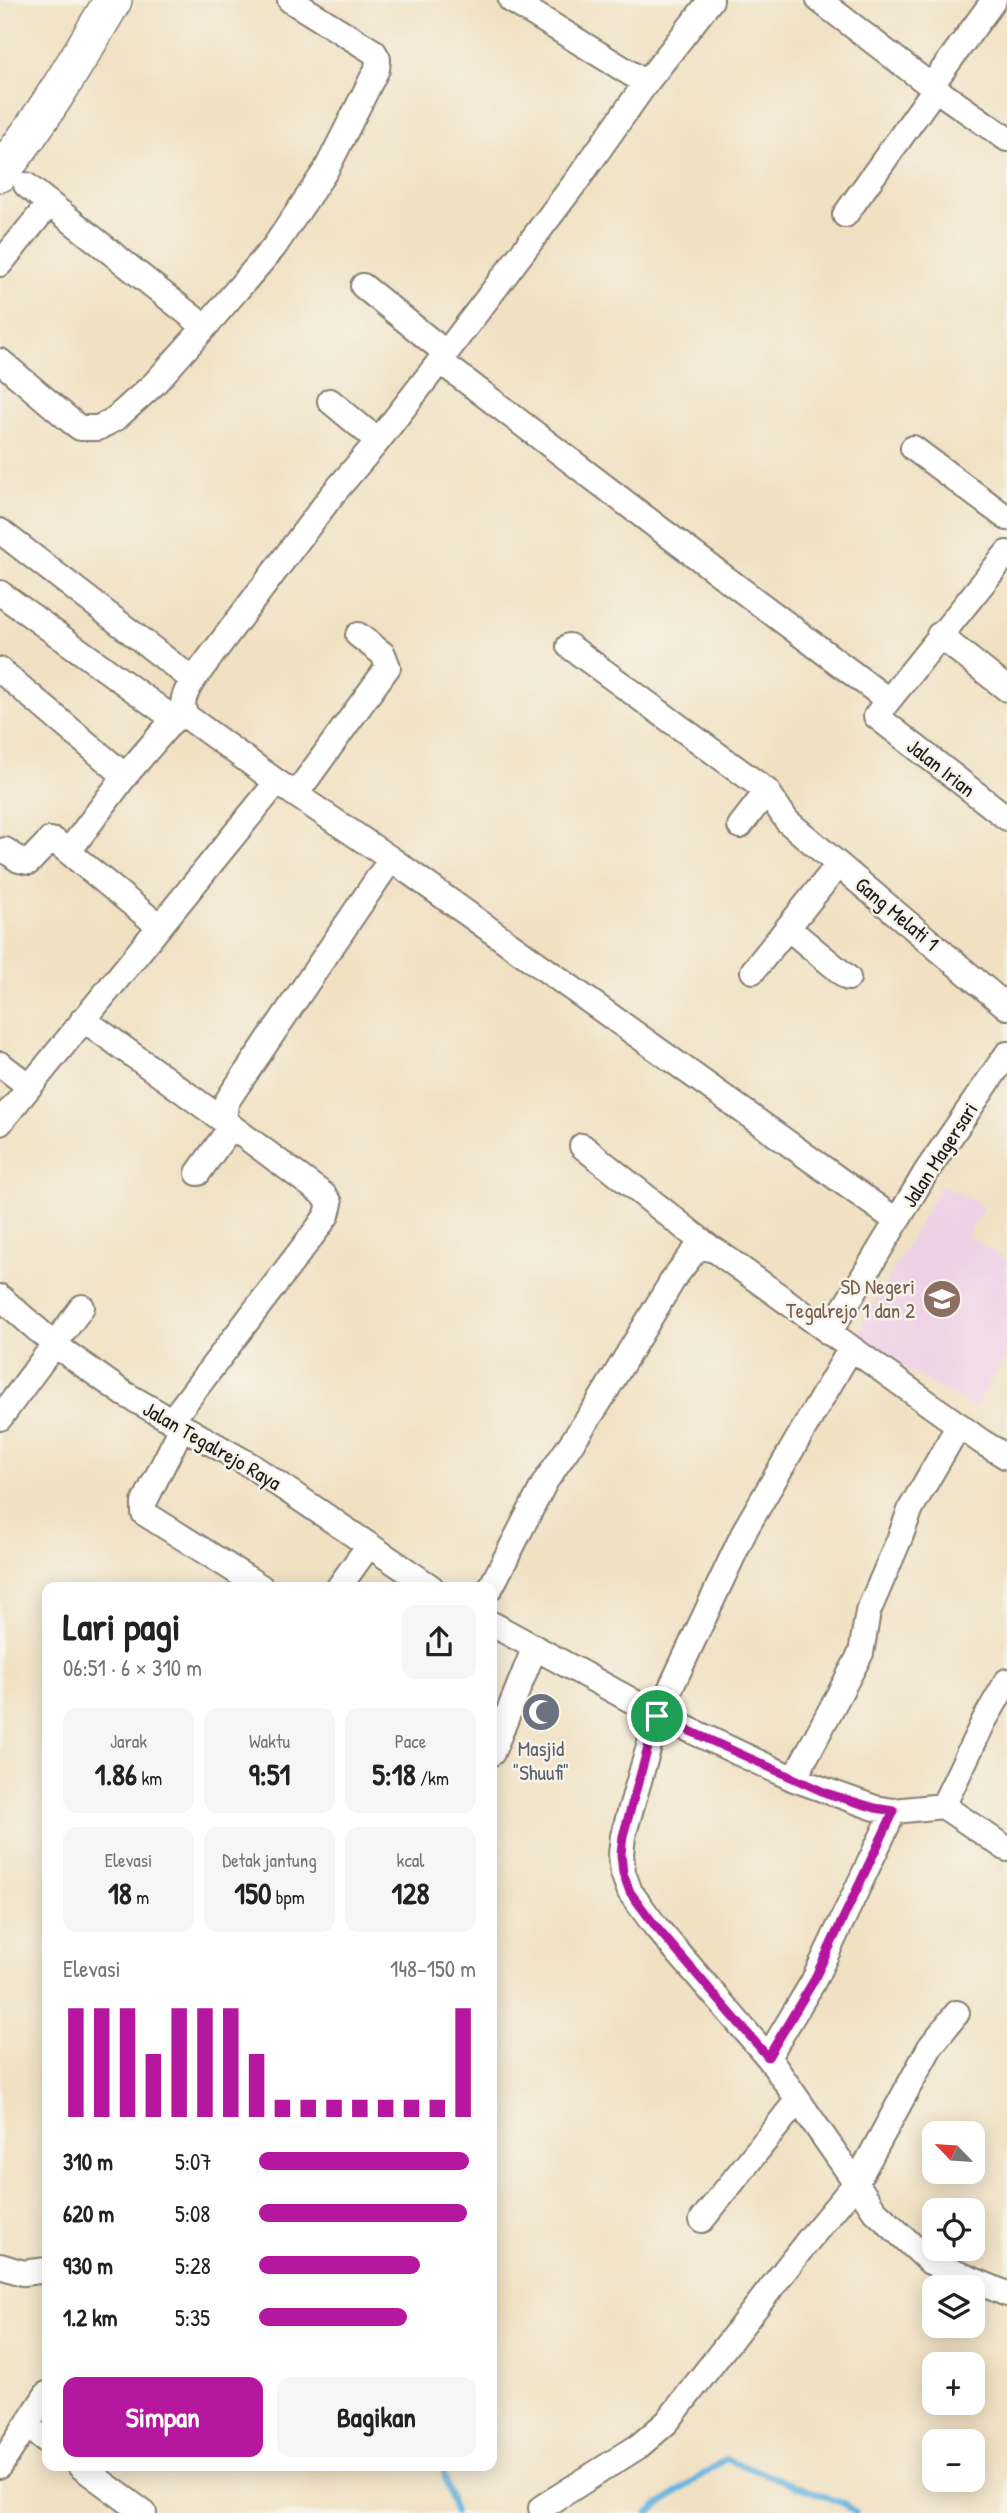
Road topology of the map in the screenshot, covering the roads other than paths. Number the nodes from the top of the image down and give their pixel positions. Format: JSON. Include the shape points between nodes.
{"nodes":[{"id":1,"x":113,"y":0,"type":"edge"},
{"id":2,"x":290,"y":0,"type":"edge"},
{"id":3,"x":511,"y":0,"type":"edge"},
{"id":4,"x":711,"y":0,"type":"edge"},
{"id":5,"x":819,"y":0,"type":"edge"},
{"id":6,"x":994,"y":0,"type":"edge"},
{"id":7,"x":646,"y":83,"type":"junction"},
{"id":8,"x":933,"y":87,"type":"junction"},
{"id":9,"x":1007,"y":139,"type":"edge"},
{"id":10,"x":13,"y":179,"type":"edge"},
{"id":11,"x":49,"y":204,"type":"junction"},
{"id":12,"x":845,"y":215,"type":"dead end"},
{"id":13,"x":0,"y":264,"type":"edge"},
{"id":14,"x":363,"y":286,"type":"dead end"},
{"id":15,"x":205,"y":327,"type":"junction"},
{"id":16,"x":443,"y":357,"type":"junction"},
{"id":17,"x":0,"y":361,"type":"edge"},
{"id":18,"x":330,"y":401,"type":"dead end"},
{"id":19,"x":378,"y":441,"type":"junction"},
{"id":20,"x":913,"y":448,"type":"dead end"},
{"id":21,"x":1007,"y":518,"type":"edge"},
{"id":22,"x":0,"y":531,"type":"edge"},
{"id":23,"x":1007,"y":553,"type":"edge"},
{"id":24,"x":4,"y":604,"type":"edge"},
{"id":25,"x":358,"y":635,"type":"dead end"},
{"id":26,"x":939,"y":635,"type":"junction"},
{"id":27,"x":569,"y":646,"type":"dead end"},
{"id":28,"x":0,"y":670,"type":"edge"},
{"id":29,"x":193,"y":680,"type":"junction"},
{"id":30,"x":1007,"y":689,"type":"edge"},
{"id":31,"x":882,"y":708,"type":"junction"},
{"id":32,"x":180,"y":717,"type":"junction"},
{"id":33,"x":125,"y":776,"type":"junction"},
{"id":34,"x":287,"y":788,"type":"junction"},
{"id":35,"x":767,"y":791,"type":"junction"},
{"id":36,"x":1007,"y":818,"type":"edge"},
{"id":37,"x":740,"y":826,"type":"dead end"},
{"id":38,"x":5,"y":850,"type":"dead end"},
{"id":39,"x":69,"y":851,"type":"junction"},
{"id":40,"x":391,"y":859,"type":"junction"},
{"id":41,"x":838,"y":865,"type":"junction"},
{"id":42,"x":159,"y":926,"type":"junction"},
{"id":43,"x":788,"y":928,"type":"junction"},
{"id":44,"x":753,"y":971,"type":"dead end"},
{"id":45,"x":848,"y":978,"type":"dead end"},
{"id":46,"x":1007,"y":1007,"type":"edge"},
{"id":47,"x":83,"y":1019,"type":"junction"},
{"id":48,"x":1007,"y":1054,"type":"edge"},
{"id":49,"x":0,"y":1064,"type":"edge"},
{"id":50,"x":29,"y":1086,"type":"junction"},
{"id":51,"x":0,"y":1123,"type":"edge"},
{"id":52,"x":228,"y":1124,"type":"junction"},
{"id":53,"x":582,"y":1146,"type":"dead end"},
{"id":54,"x":198,"y":1173,"type":"dead end"},
{"id":55,"x":897,"y":1221,"type":"junction"},
{"id":56,"x":709,"y":1247,"type":"junction"},
{"id":57,"x":0,"y":1297,"type":"edge"},
{"id":58,"x":82,"y":1307,"type":"dead end"},
{"id":59,"x":830,"y":1333,"type":"junction"},
{"id":60,"x":55,"y":1345,"type":"junction"},
{"id":61,"x":851,"y":1348,"type":"junction"},
{"id":62,"x":0,"y":1418,"type":"edge"},
{"id":63,"x":176,"y":1424,"type":"junction"},
{"id":64,"x":959,"y":1425,"type":"junction"},
{"id":65,"x":1007,"y":1457,"type":"edge"},
{"id":66,"x":369,"y":1545,"type":"junction"},
{"id":67,"x":253,"y":1582,"type":"edge"},
{"id":68,"x":343,"y":1582,"type":"edge"},
{"id":69,"x":424,"y":1582,"type":"edge"},
{"id":70,"x":494,"y":1582,"type":"edge"},
{"id":71,"x":497,"y":1627,"type":"edge"},
{"id":72,"x":534,"y":1649,"type":"junction"},
{"id":73,"x":1007,"y":1681,"type":"edge"},
{"id":74,"x":657,"y":1716,"type":"junction"},
{"id":75,"x":497,"y":1741,"type":"edge"},
{"id":76,"x":794,"y":1779,"type":"junction"},
{"id":77,"x":943,"y":1806,"type":"junction"},
{"id":78,"x":894,"y":1811,"type":"junction"},
{"id":79,"x":1007,"y":1849,"type":"edge"},
{"id":80,"x":957,"y":2013,"type":"dead end"},
{"id":81,"x":768,"y":2057,"type":"junction"},
{"id":82,"x":797,"y":2101,"type":"junction"},
{"id":83,"x":856,"y":2183,"type":"junction"},
{"id":84,"x":702,"y":2220,"type":"dead end"},
{"id":85,"x":0,"y":2266,"type":"edge"},
{"id":86,"x":42,"y":2271,"type":"edge"},
{"id":87,"x":1007,"y":2294,"type":"edge"},
{"id":88,"x":42,"y":2402,"type":"edge"},
{"id":89,"x":27,"y":2426,"type":"junction"},
{"id":90,"x":42,"y":2437,"type":"edge"},
{"id":91,"x":0,"y":2466,"type":"edge"},
{"id":92,"x":87,"y":2471,"type":"edge"},
{"id":93,"x":541,"y":2508,"type":"dead end"},
{"id":94,"x":144,"y":2513,"type":"edge"}],
"edges":[{"from":1,"to":10,"type":"main road","via":[[26,140]]},
{"from":2,"to":15,"type":"street","via":[[374,52],[377,68],[326,170],[274,247]]},
{"from":3,"to":7,"type":"street"},
{"from":4,"to":7,"type":"street"},
{"from":5,"to":8,"type":"street"},
{"from":6,"to":8,"type":"street"},
{"from":7,"to":16,"type":"street"},
{"from":8,"to":9,"type":"street"},
{"from":8,"to":12,"type":"street"},
{"from":10,"to":11,"type":"street"},
{"from":11,"to":13,"type":"street"},
{"from":11,"to":15,"type":"street"},
{"from":14,"to":16,"type":"street","name":"Jalan Irian"},
{"from":15,"to":17,"type":"street","via":[[154,384],[99,428],[80,428]]},
{"from":16,"to":19,"type":"street"},
{"from":16,"to":31,"type":"street","name":"Jalan Irian"},
{"from":18,"to":19,"type":"street"},
{"from":19,"to":29,"type":"street"},
{"from":20,"to":21,"type":"street"},
{"from":22,"to":29,"type":"street"},
{"from":23,"to":26,"type":"street"},
{"from":24,"to":32,"type":"street"},
{"from":25,"to":34,"type":"street","via":[[383,654],[388,667]]},
{"from":26,"to":30,"type":"street"},
{"from":26,"to":31,"type":"street"},
{"from":27,"to":35,"type":"street"},
{"from":28,"to":33,"type":"street"},
{"from":29,"to":32,"type":"street"},
{"from":31,"to":36,"type":"street","name":"Jalan Irian"},
{"from":32,"to":33,"type":"street"},
{"from":32,"to":34,"type":"street"},
{"from":33,"to":39,"type":"street"},
{"from":34,"to":40,"type":"street"},
{"from":34,"to":42,"type":"street"},
{"from":35,"to":37,"type":"street"},
{"from":35,"to":41,"type":"street","name":"Gang Melati 1","via":[[787,821]]},
{"from":38,"to":39,"type":"street","via":[[23,862],[29,862],[50,840]]},
{"from":39,"to":42,"type":"street"},
{"from":40,"to":52,"type":"street","via":[[233,1092],[224,1111]]},
{"from":40,"to":55,"type":"street"},
{"from":41,"to":43,"type":"street"},
{"from":41,"to":46,"type":"street","name":"Gang Melati 1"},
{"from":42,"to":47,"type":"street"},
{"from":43,"to":44,"type":"street"},
{"from":43,"to":45,"type":"street"},
{"from":47,"to":50,"type":"street"},
{"from":47,"to":52,"type":"street"},
{"from":48,"to":55,"type":"street","name":"Jalan Magersari"},
{"from":49,"to":50,"type":"street"},
{"from":50,"to":51,"type":"street"},
{"from":52,"to":54,"type":"street"},
{"from":52,"to":63,"type":"street","via":[[324,1195],[329,1209]]},
{"from":53,"to":56,"type":"street"},
{"from":55,"to":59,"type":"street","name":"Jalan Magersari"},
{"from":56,"to":59,"type":"street"},
{"from":56,"to":70,"type":"street","via":[[694,1252],[674,1279],[545,1482]]},
{"from":57,"to":60,"type":"street","name":"Jalan Tegalrejo Raya"},
{"from":58,"to":60,"type":"street"},
{"from":59,"to":61,"type":"street"},
{"from":60,"to":62,"type":"street"},
{"from":60,"to":63,"type":"street","name":"Jalan Tegalrejo Raya","via":[[122,1393]]},
{"from":61,"to":64,"type":"street"},
{"from":61,"to":74,"type":"street","via":[[746,1528]]},
{"from":63,"to":66,"type":"street","name":"Jalan Tegalrejo Raya","via":[[250,1465]]},
{"from":63,"to":67,"type":"street","via":[[144,1513]]},
{"from":64,"to":65,"type":"street"},
{"from":64,"to":76,"type":"street","via":[[911,1508],[867,1612],[861,1653]]},
{"from":66,"to":68,"type":"street"},
{"from":66,"to":69,"type":"street","name":"Jalan Tegalrejo Raya"},
{"from":71,"to":72,"type":"street"},
{"from":72,"to":74,"type":"street"},
{"from":72,"to":75,"type":"street"},
{"from":73,"to":77,"type":"street"},
{"from":74,"to":76,"type":"street"},
{"from":74,"to":81,"type":"street","via":[[623,1836],[623,1873],[630,1892],[656,1927]]},
{"from":76,"to":78,"type":"street","via":[[826,1793]]},
{"from":77,"to":78,"type":"street"},
{"from":77,"to":79,"type":"street"},
{"from":78,"to":81,"type":"street","via":[[813,1982]]},
{"from":80,"to":83,"type":"street","via":[[930,2047]]},
{"from":81,"to":82,"type":"street"},
{"from":82,"to":83,"type":"street"},
{"from":82,"to":84,"type":"street"},
{"from":83,"to":87,"type":"street","via":[[875,2211],[930,2262]]},
{"from":83,"to":93,"type":"street","via":[[667,2422],[639,2446]]},
{"from":85,"to":86,"type":"street","via":[[23,2273]]},
{"from":88,"to":89,"type":"street"},
{"from":89,"to":90,"type":"street"},
{"from":89,"to":91,"type":"street"},
{"from":92,"to":94,"type":"street"}]}
